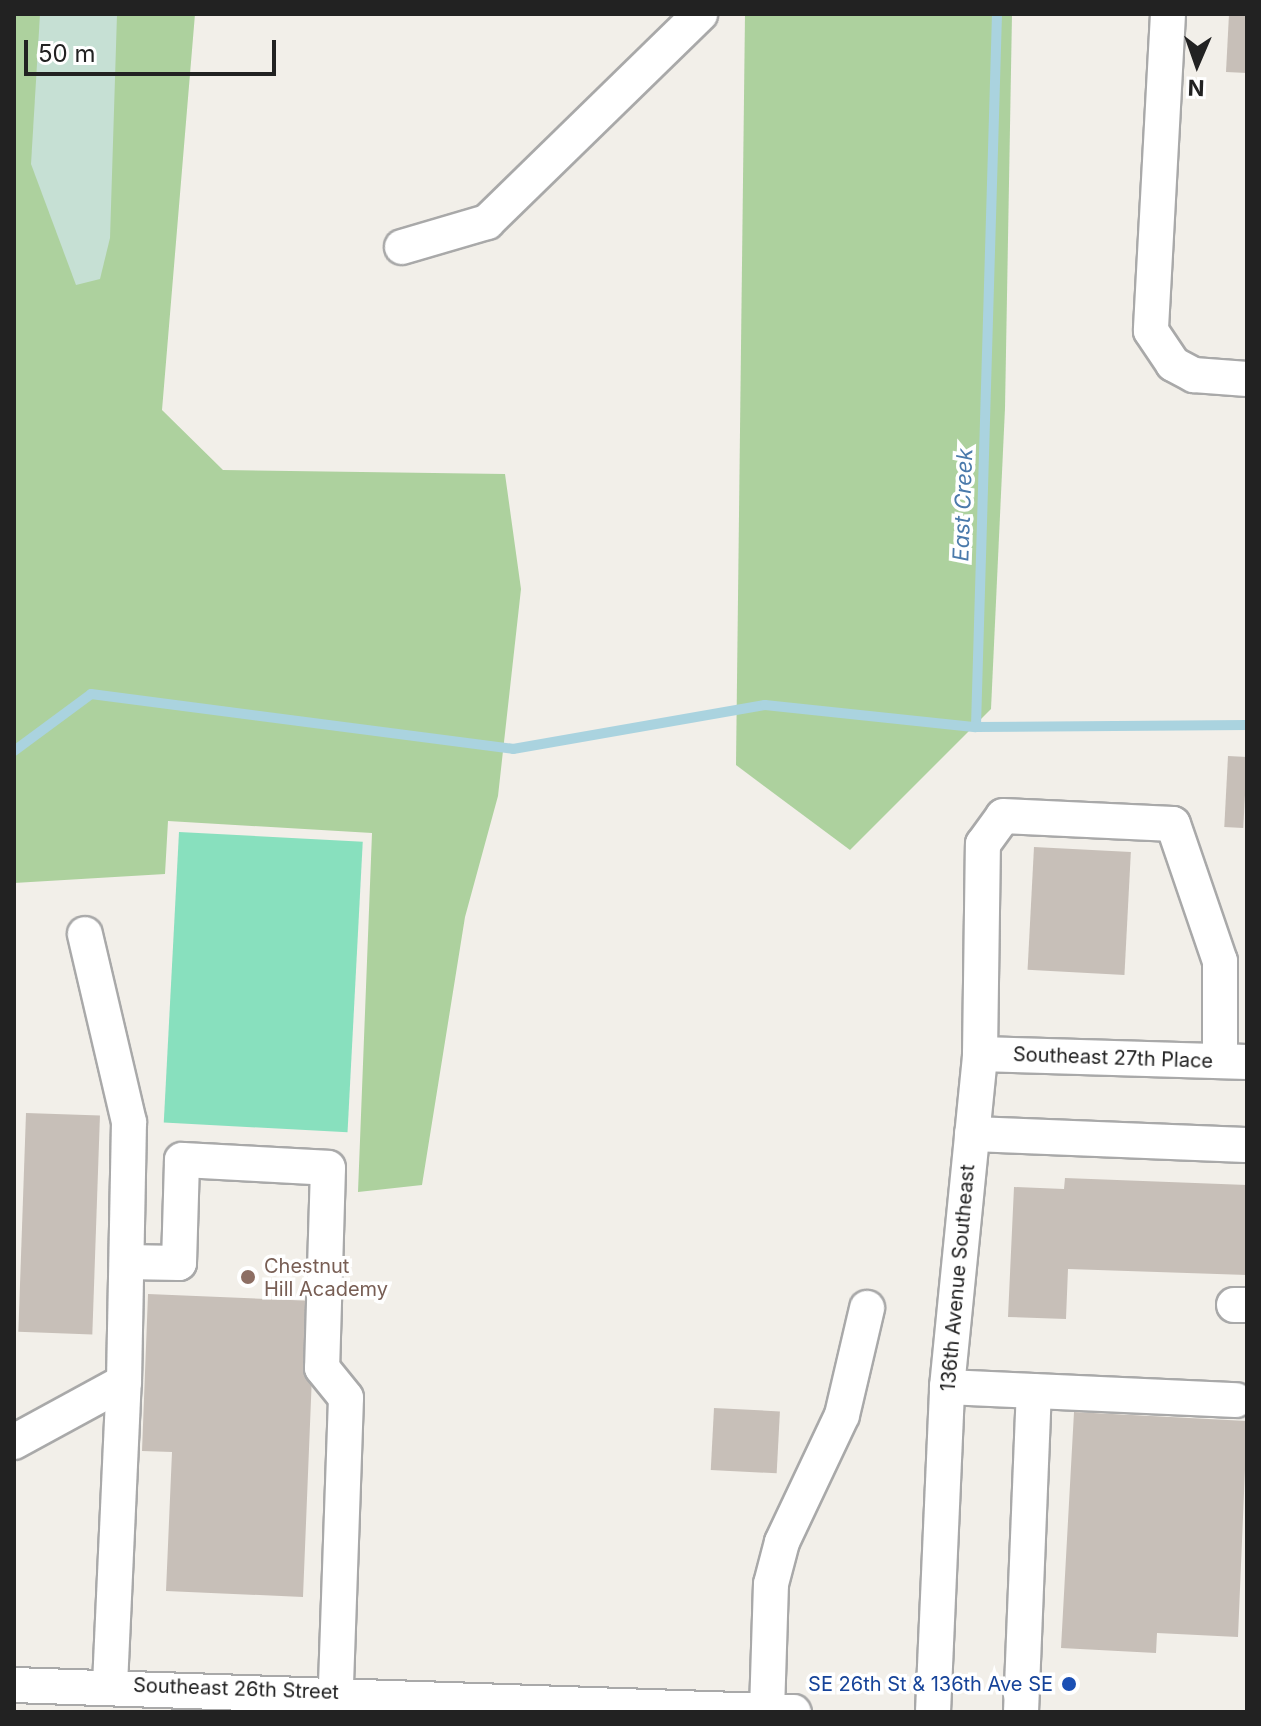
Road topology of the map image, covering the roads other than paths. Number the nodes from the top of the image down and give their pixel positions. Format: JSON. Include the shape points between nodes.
{"nodes":[{"id":1,"x":700,"y":14,"type":"edge"},
{"id":2,"x":1168,"y":14,"type":"edge"},
{"id":3,"x":402,"y":247,"type":"dead end"},
{"id":4,"x":1247,"y":379,"type":"edge"},
{"id":5,"x":85,"y":934,"type":"dead end"},
{"id":6,"x":980,"y":1054,"type":"junction"},
{"id":7,"x":1233,"y":1062,"type":"edge"},
{"id":8,"x":972,"y":1134,"type":"junction"},
{"id":9,"x":1247,"y":1145,"type":"edge"},
{"id":10,"x":127,"y":1262,"type":"junction"},
{"id":11,"x":867,"y":1308,"type":"dead end"},
{"id":12,"x":124,"y":1382,"type":"junction"},
{"id":13,"x":947,"y":1387,"type":"junction"},
{"id":14,"x":1034,"y":1391,"type":"junction"},
{"id":15,"x":1236,"y":1400,"type":"dead end"},
{"id":16,"x":14,"y":1442,"type":"edge"},
{"id":17,"x":14,"y":1685,"type":"edge"},
{"id":18,"x":110,"y":1685,"type":"junction"},
{"id":19,"x":336,"y":1702,"type":"edge"},
{"id":20,"x":781,"y":1711,"type":"edge"},
{"id":21,"x":933,"y":1712,"type":"edge"},
{"id":22,"x":1021,"y":1712,"type":"edge"}],
"edges":[{"from":1,"to":3,"type":"street","via":[[487,222]]},
{"from":2,"to":4,"type":"street","via":[[1151,331],[1183,370]]},
{"from":5,"to":10,"type":"street","via":[[129,1122]]},
{"from":6,"to":7,"type":"street","name":"Southeast 27th Place"},
{"from":6,"to":7,"type":"street","name":"136th Avenue Southeast","via":[[983,844],[1003,816],[1173,824],[1220,961]]},
{"from":6,"to":8,"type":"street","name":"136th Avenue Southeast"},
{"from":8,"to":9,"type":"street"},
{"from":8,"to":13,"type":"street","name":"136th Avenue Southeast"},
{"from":10,"to":12,"type":"street"},
{"from":10,"to":19,"type":"street","via":[[179,1263],[182,1160],[328,1168],[322,1368],[346,1398]]},
{"from":11,"to":20,"type":"street","via":[[842,1415],[782,1542],[771,1584]]},
{"from":12,"to":16,"type":"street"},
{"from":12,"to":18,"type":"street"},
{"from":13,"to":14,"type":"street"},
{"from":13,"to":21,"type":"street","name":"136th Avenue Southeast"},
{"from":14,"to":15,"type":"street"},
{"from":14,"to":22,"type":"street"},
{"from":17,"to":18,"type":"street","name":"Southeast 26th Street"},
{"from":18,"to":19,"type":"street","name":"Southeast 26th Street"},
{"from":19,"to":20,"type":"street","name":"Southeast 26th Street"}]}
